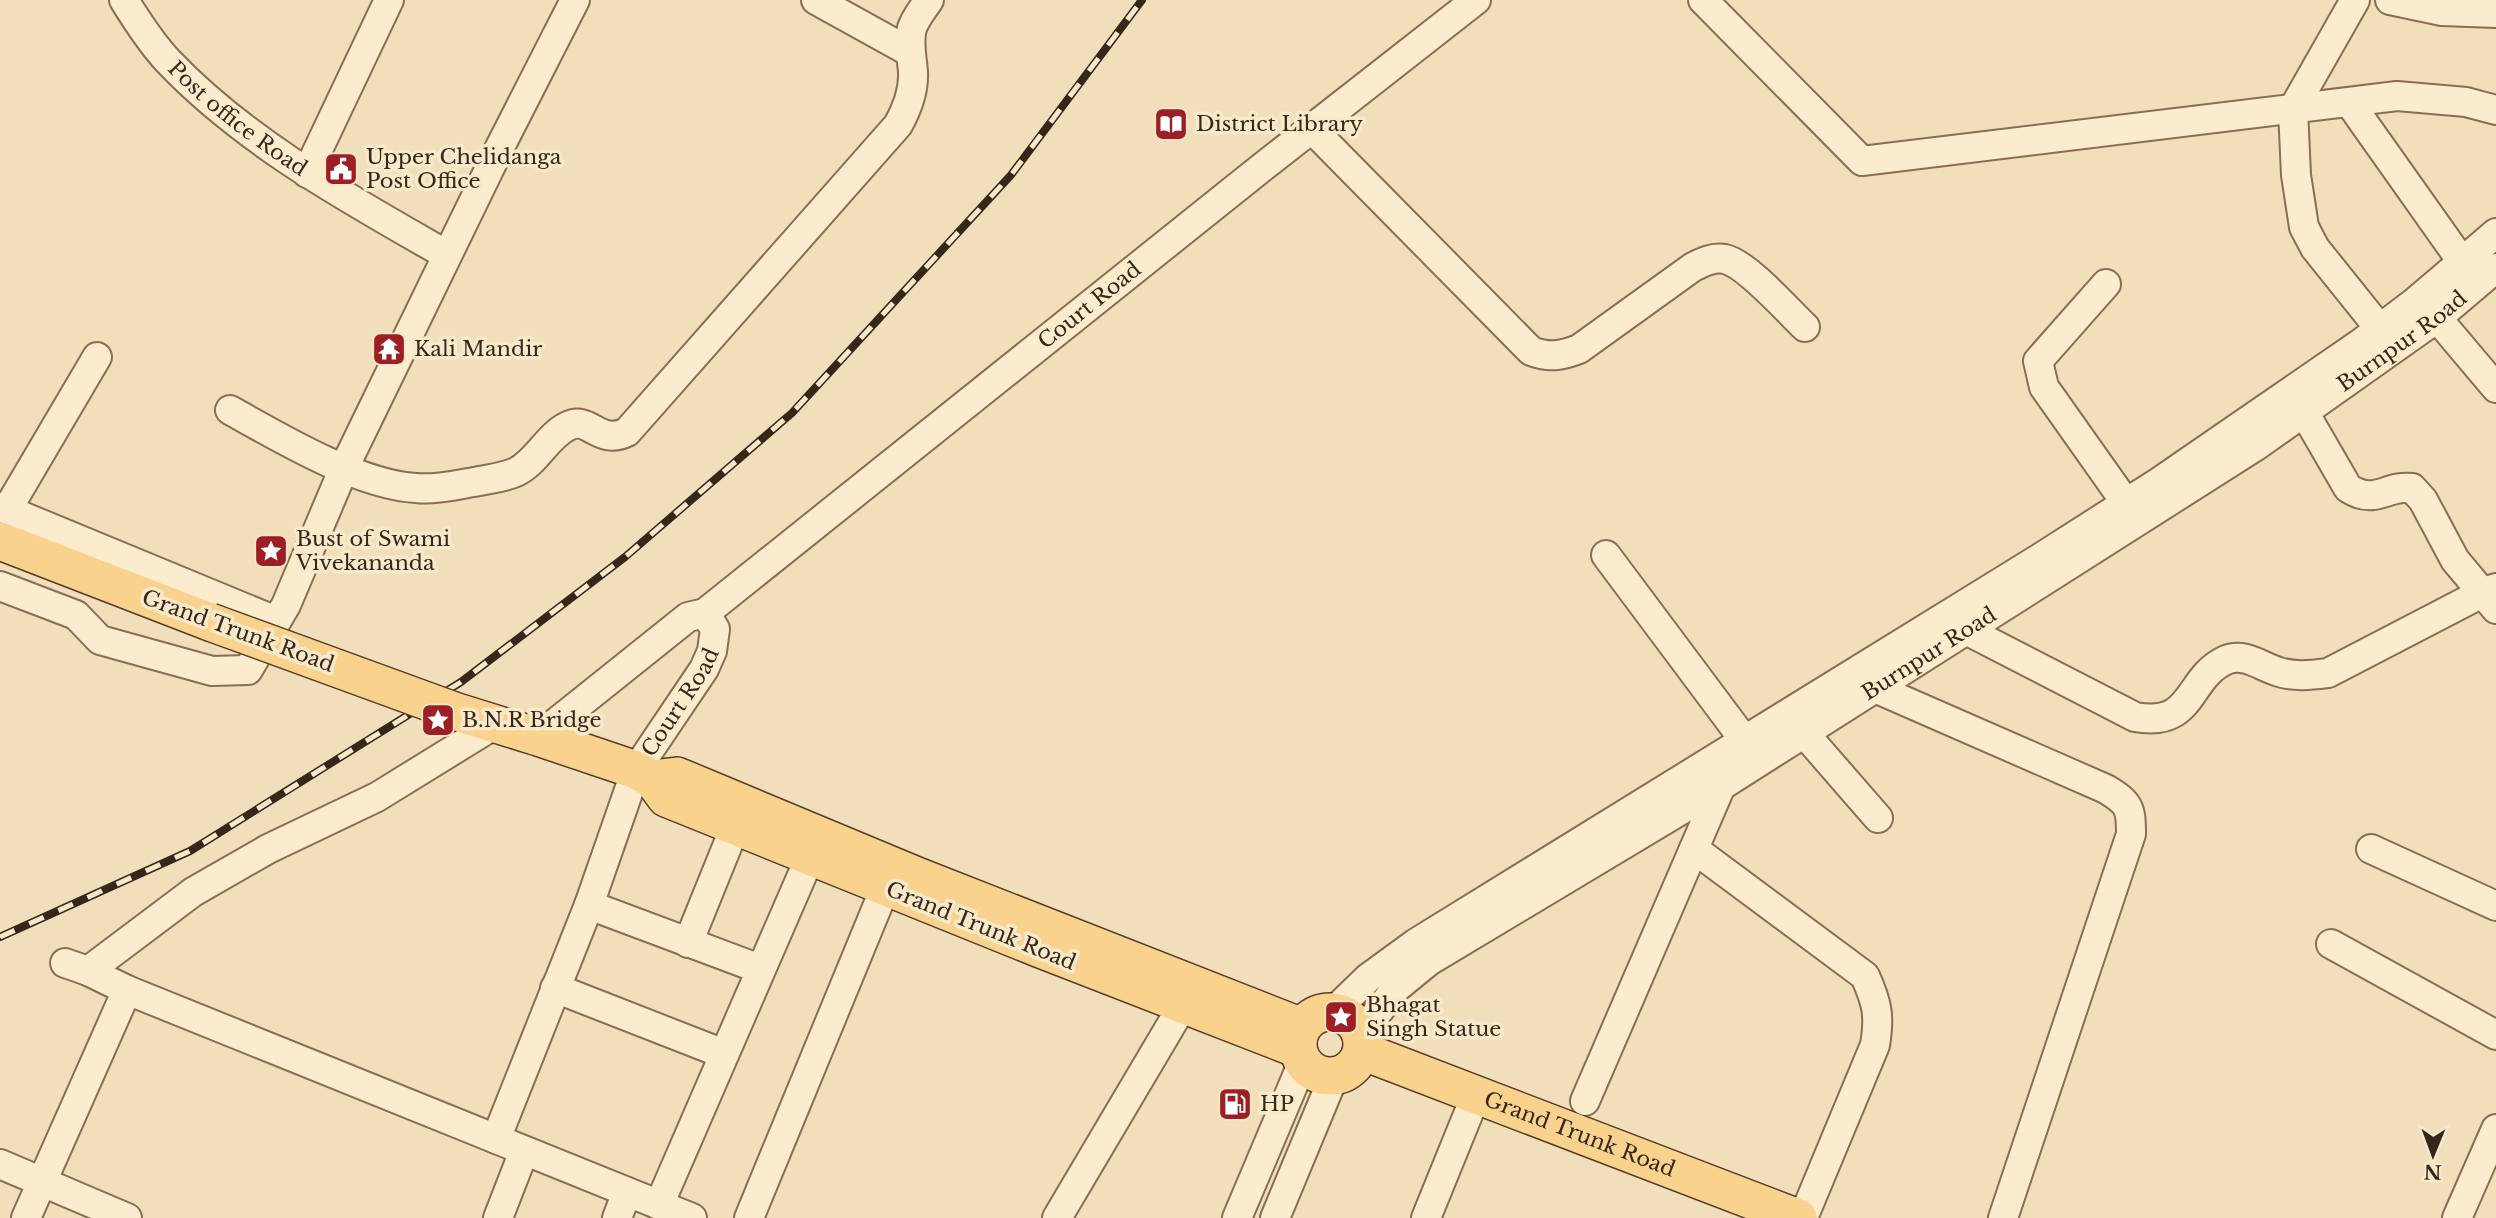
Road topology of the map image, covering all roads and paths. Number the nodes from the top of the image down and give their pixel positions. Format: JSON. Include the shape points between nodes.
{"nodes":[{"id":1,"x":124,"y":0,"type":"edge"},
{"id":2,"x":389,"y":0,"type":"edge"},
{"id":3,"x":575,"y":0,"type":"edge"},
{"id":4,"x":816,"y":0,"type":"edge"},
{"id":5,"x":929,"y":0,"type":"edge"},
{"id":6,"x":1476,"y":0,"type":"edge"},
{"id":7,"x":1703,"y":0,"type":"edge"},
{"id":8,"x":2355,"y":0,"type":"edge"},
{"id":9,"x":2390,"y":0,"type":"edge"},
{"id":10,"x":2496,"y":13,"type":"edge"},
{"id":11,"x":910,"y":52,"type":"junction"},
{"id":12,"x":2349,"y":102,"type":"junction"},
{"id":13,"x":2292,"y":109,"type":"junction"},
{"id":14,"x":2496,"y":110,"type":"edge"},
{"id":15,"x":1311,"y":128,"type":"junction"},
{"id":16,"x":307,"y":173,"type":"junction"},
{"id":17,"x":2496,"y":233,"type":"edge"},
{"id":18,"x":447,"y":255,"type":"junction"},
{"id":19,"x":2463,"y":263,"type":"junction"},
{"id":20,"x":2496,"y":268,"type":"edge"},
{"id":21,"x":2106,"y":284,"type":"dead end"},
{"id":22,"x":2437,"y":318,"type":"junction"},
{"id":23,"x":1805,"y":327,"type":"dead end"},
{"id":24,"x":2380,"y":329,"type":"junction"},
{"id":25,"x":97,"y":357,"type":"dead end"},
{"id":26,"x":2496,"y":388,"type":"edge"},
{"id":27,"x":230,"y":410,"type":"dead end"},
{"id":28,"x":2304,"y":412,"type":"junction"},
{"id":29,"x":344,"y":468,"type":"junction"},
{"id":30,"x":2126,"y":503,"type":"junction"},
{"id":31,"x":2,"y":520,"type":"edge"},
{"id":32,"x":1606,"y":555,"type":"dead end"},
{"id":33,"x":0,"y":586,"type":"edge"},
{"id":34,"x":2492,"y":596,"type":"edge"},
{"id":35,"x":281,"y":613,"type":"junction"},
{"id":36,"x":705,"y":613,"type":"junction"},
{"id":37,"x":1966,"y":631,"type":"junction"},
{"id":38,"x":1875,"y":688,"type":"junction"},
{"id":39,"x":476,"y":717,"type":"junction"},
{"id":40,"x":1804,"y":733,"type":"junction"},
{"id":41,"x":538,"y":737,"type":"junction"},
{"id":42,"x":1745,"y":741,"type":"junction"},
{"id":43,"x":652,"y":782,"type":"junction"},
{"id":44,"x":1721,"y":786,"type":"junction"},
{"id":45,"x":1878,"y":818,"type":"dead end"},
{"id":46,"x":735,"y":827,"type":"junction"},
{"id":47,"x":1693,"y":849,"type":"junction"},
{"id":48,"x":2371,"y":849,"type":"dead end"},
{"id":49,"x":810,"y":857,"type":"junction"},
{"id":50,"x":885,"y":888,"type":"junction"},
{"id":51,"x":589,"y":905,"type":"junction"},
{"id":52,"x":2496,"y":906,"type":"edge"},
{"id":53,"x":688,"y":943,"type":"junction"},
{"id":54,"x":2331,"y":944,"type":"dead end"},
{"id":55,"x":760,"y":970,"type":"junction"},
{"id":56,"x":555,"y":988,"type":"junction"},
{"id":57,"x":127,"y":990,"type":"junction"},
{"id":58,"x":1183,"y":1005,"type":"junction"},
{"id":59,"x":2496,"y":1035,"type":"edge"},
{"id":60,"x":1328,"y":1044,"type":"junction"},
{"id":61,"x":724,"y":1054,"type":"junction"},
{"id":62,"x":1476,"y":1095,"type":"junction"},
{"id":63,"x":1584,"y":1101,"type":"dead end"},
{"id":64,"x":2496,"y":1129,"type":"edge"},
{"id":65,"x":496,"y":1139,"type":"junction"},
{"id":66,"x":524,"y":1150,"type":"junction"},
{"id":67,"x":0,"y":1164,"type":"edge"},
{"id":68,"x":41,"y":1182,"type":"junction"},
{"id":69,"x":622,"y":1205,"type":"edge"},
{"id":70,"x":659,"y":1205,"type":"junction"},
{"id":71,"x":1755,"y":1210,"type":"edge"},
{"id":72,"x":26,"y":1218,"type":"edge"},
{"id":73,"x":128,"y":1218,"type":"edge"},
{"id":74,"x":498,"y":1218,"type":"edge"},
{"id":75,"x":692,"y":1218,"type":"edge"},
{"id":76,"x":749,"y":1218,"type":"edge"},
{"id":77,"x":1057,"y":1218,"type":"edge"},
{"id":78,"x":1237,"y":1218,"type":"edge"},
{"id":79,"x":1275,"y":1218,"type":"edge"},
{"id":80,"x":1426,"y":1218,"type":"edge"},
{"id":81,"x":1800,"y":1218,"type":"edge"},
{"id":82,"x":2003,"y":1218,"type":"edge"},
{"id":83,"x":2457,"y":1218,"type":"edge"}],
"edges":[{"from":1,"to":16,"type":"street","name":"Post office Road","via":[[166,59],[199,91]]},
{"from":2,"to":16,"type":"street"},
{"from":3,"to":18,"type":"street"},
{"from":4,"to":11,"type":"street"},
{"from":5,"to":11,"type":"street","via":[[911,30]]},
{"from":6,"to":15,"type":"street","name":"Court Road"},
{"from":7,"to":13,"type":"street","via":[[1862,161]]},
{"from":8,"to":13,"type":"street"},
{"from":9,"to":10,"type":"street","via":[[2442,11]]},
{"from":11,"to":29,"type":"street","via":[[911,95],[898,125],[627,432],[615,438],[583,425],[569,425],[517,472],[431,489],[394,485]]},
{"from":12,"to":13,"type":"street"},
{"from":12,"to":14,"type":"street","via":[[2397,96],[2466,102]]},
{"from":12,"to":19,"type":"street"},
{"from":13,"to":24,"type":"street","via":[[2304,228]]},
{"from":15,"to":23,"type":"street","via":[[1531,351],[1561,356],[1579,349],[1709,259],[1741,266]]},
{"from":15,"to":36,"type":"street","name":"Court Road"},
{"from":16,"to":18,"type":"street","name":"Post office Road"},
{"from":17,"to":19,"type":"street"},
{"from":18,"to":29,"type":"street"},
{"from":19,"to":24,"type":"street"},
{"from":20,"to":22,"type":"street","name":"Burnpur Road"},
{"from":21,"to":30,"type":"street","via":[[2038,361],[2044,387]]},
{"from":22,"to":26,"type":"street"},
{"from":22,"to":28,"type":"street","name":"Burnpur Road"},
{"from":24,"to":30,"type":"street"},
{"from":25,"to":31,"type":"street"},
{"from":27,"to":29,"type":"street"},
{"from":28,"to":34,"type":"street","via":[[2348,488],[2374,497],[2401,487],[2412,488],[2455,560]]},
{"from":28,"to":37,"type":"street","name":"Burnpur Road"},
{"from":29,"to":35,"type":"street"},
{"from":30,"to":42,"type":"street"},
{"from":31,"to":35,"type":"street"},
{"from":31,"to":39,"type":"main road","name":"Grand Trunk Road","bridge":true,"via":[[210,622]]},
{"from":32,"to":42,"type":"street"},
{"from":33,"to":35,"type":"street","via":[[76,615],[100,640],[212,671],[248,670]]},
{"from":34,"to":37,"type":"street","via":[[2328,673],[2304,676],[2249,659],[2228,659],[2213,669],[2171,716],[2153,720],[2136,718]]},
{"from":36,"to":41,"type":"street","name":"Court Road","via":[[688,617]]},
{"from":36,"to":43,"type":"street","name":"Court Road","via":[[715,629],[712,651]]},
{"from":37,"to":38,"type":"street","name":"Burnpur Road"},
{"from":38,"to":40,"type":"street","name":"Burnpur Road"},
{"from":38,"to":82,"type":"street","via":[[2106,789],[2126,801],[2131,815],[2131,834]]},
{"from":39,"to":41,"type":"main road","name":"Grand Trunk Road"},
{"from":39,"to":57,"type":"street","via":[[377,797],[268,849],[76,967]]},
{"from":40,"to":44,"type":"street","name":"Burnpur Road"},
{"from":40,"to":45,"type":"street"},
{"from":41,"to":43,"type":"main road","name":"Grand Trunk Road"},
{"from":42,"to":60,"type":"street","via":[[1416,943],[1368,978]]},
{"from":43,"to":46,"type":"main road","name":"Grand Trunk Road"},
{"from":43,"to":51,"type":"street","name":"Court Road"},
{"from":43,"to":60,"type":"main road","name":"Grand Trunk Road","via":[[917,876]]},
{"from":44,"to":47,"type":"street"},
{"from":44,"to":60,"type":"street","name":"Burnpur Road","via":[[1429,961]]},
{"from":46,"to":49,"type":"main road","name":"Grand Trunk Road"},
{"from":46,"to":53,"type":"street"},
{"from":47,"to":63,"type":"street"},
{"from":47,"to":81,"type":"street","via":[[1865,976],[1877,1002],[1875,1045]]},
{"from":48,"to":52,"type":"street"},
{"from":49,"to":50,"type":"main road","name":"Grand Trunk Road"},
{"from":49,"to":55,"type":"street"},
{"from":50,"to":58,"type":"main road","name":"Grand Trunk Road"},
{"from":50,"to":76,"type":"street"},
{"from":51,"to":53,"type":"street"},
{"from":51,"to":56,"type":"street","name":"Court Road"},
{"from":53,"to":55,"type":"street"},
{"from":54,"to":59,"type":"street"},
{"from":55,"to":61,"type":"street"},
{"from":56,"to":61,"type":"street"},
{"from":56,"to":65,"type":"street","name":"Court Road"},
{"from":57,"to":65,"type":"street"},
{"from":57,"to":68,"type":"street"},
{"from":58,"to":60,"type":"main road","name":"Grand Trunk Road"},
{"from":58,"to":77,"type":"street"},
{"from":60,"to":62,"type":"main road","name":"Grand Trunk Road"},
{"from":60,"to":78,"type":"street"},
{"from":60,"to":79,"type":"street"},
{"from":61,"to":70,"type":"street"},
{"from":62,"to":71,"type":"main road","name":"Grand Trunk Road"},
{"from":62,"to":80,"type":"street"},
{"from":64,"to":83,"type":"street"},
{"from":65,"to":66,"type":"street"},
{"from":66,"to":69,"type":"street"},
{"from":66,"to":74,"type":"street"},
{"from":67,"to":68,"type":"street"},
{"from":68,"to":72,"type":"street"},
{"from":68,"to":73,"type":"street"},
{"from":69,"to":70,"type":"street"},
{"from":70,"to":75,"type":"street"},
{"from":71,"to":81,"type":"main road","name":"Grand Trunk Road"}]}
